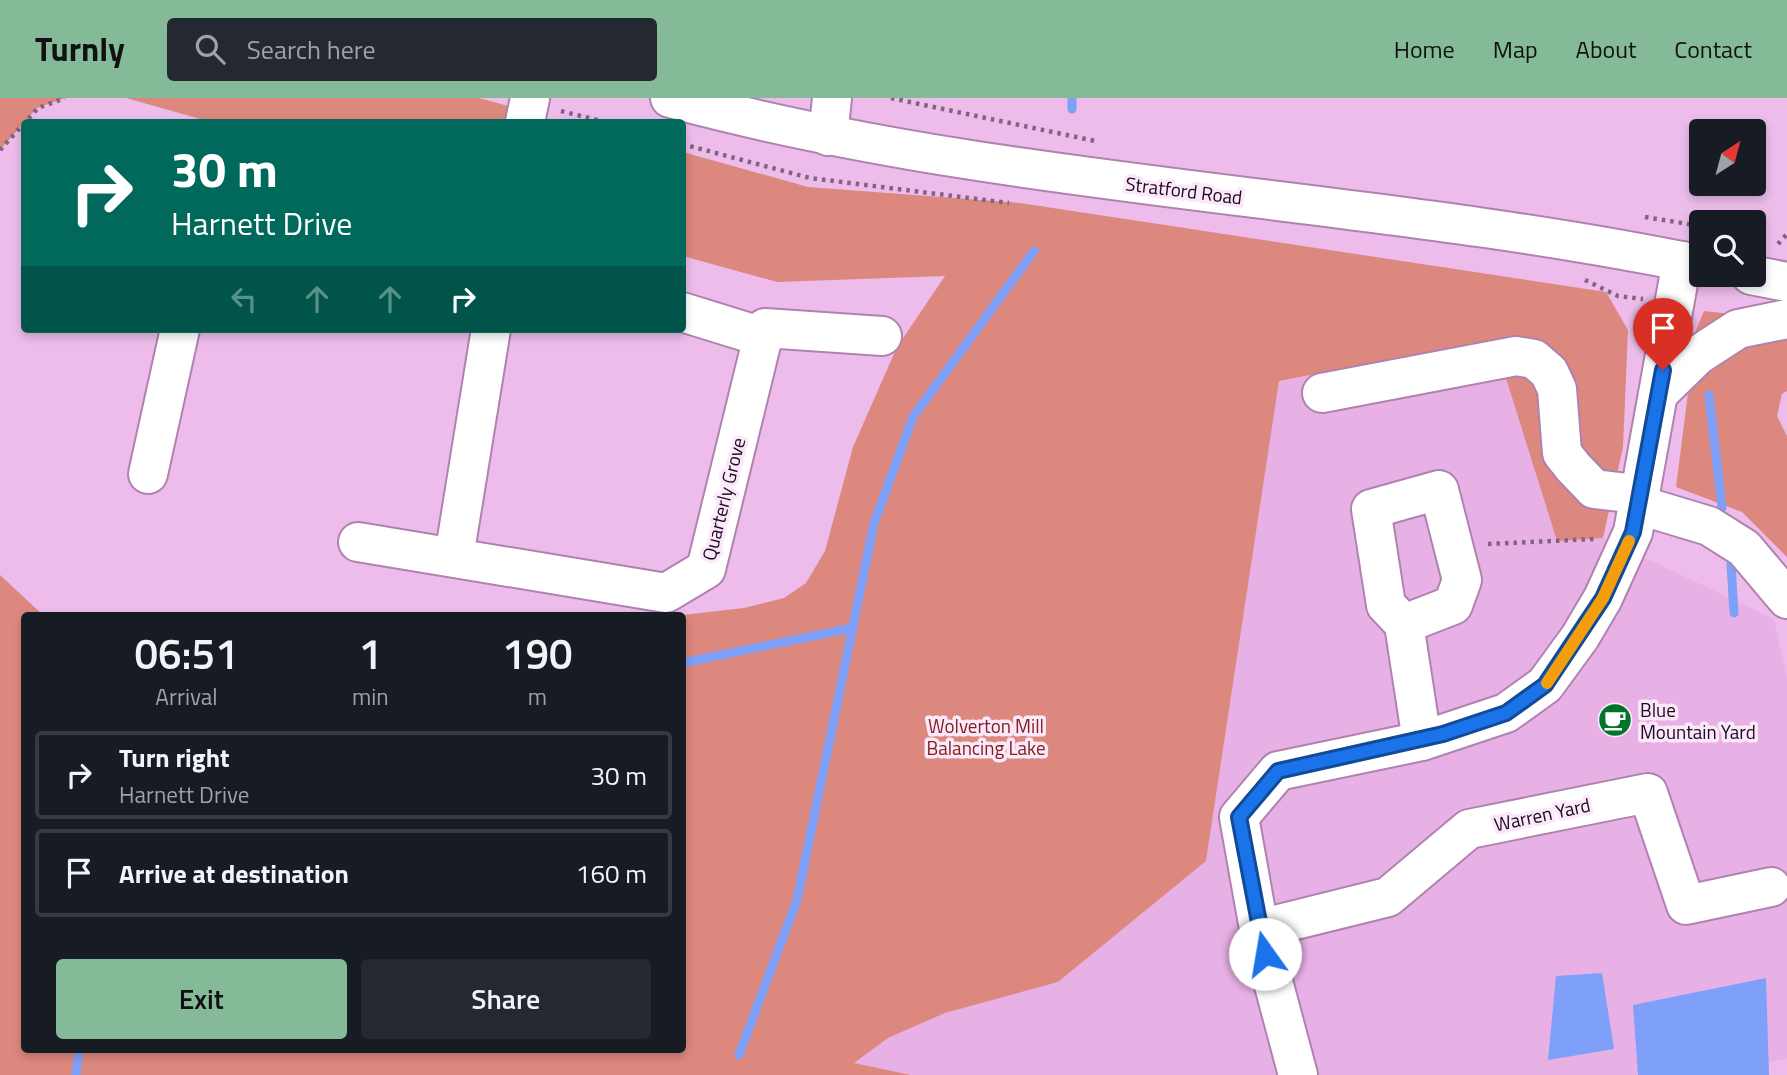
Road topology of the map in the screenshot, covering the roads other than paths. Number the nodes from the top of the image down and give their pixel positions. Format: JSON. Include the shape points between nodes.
{"nodes":[{"id":1,"x":530,"y":98,"type":"edge"},
{"id":2,"x":670,"y":98,"type":"edge"},
{"id":3,"x":832,"y":98,"type":"edge"},
{"id":4,"x":526,"y":119,"type":"edge"},
{"id":5,"x":828,"y":136,"type":"junction"},
{"id":6,"x":1689,"y":262,"type":"edge"},
{"id":7,"x":1689,"y":270,"type":"edge"},
{"id":8,"x":1766,"y":278,"type":"edge"},
{"id":9,"x":1787,"y":282,"type":"edge"},
{"id":10,"x":686,"y":313,"type":"edge"},
{"id":11,"x":1787,"y":318,"type":"edge"},
{"id":12,"x":179,"y":333,"type":"edge"},
{"id":13,"x":490,"y":333,"type":"edge"},
{"id":14,"x":882,"y":336,"type":"dead end"},
{"id":15,"x":763,"y":337,"type":"junction"},
{"id":16,"x":1322,"y":393,"type":"dead end"},
{"id":17,"x":1659,"y":393,"type":"junction"},
{"id":18,"x":148,"y":474,"type":"dead end"},
{"id":19,"x":1635,"y":510,"type":"junction"},
{"id":20,"x":358,"y":542,"type":"dead end"},
{"id":21,"x":454,"y":557,"type":"junction"},
{"id":22,"x":1787,"y":599,"type":"edge"},
{"id":23,"x":1404,"y":624,"type":"junction"},
{"id":24,"x":1422,"y":741,"type":"junction"},
{"id":25,"x":1771,"y":887,"type":"dead end"},
{"id":26,"x":1259,"y":929,"type":"junction"},
{"id":27,"x":1298,"y":1075,"type":"edge"}],
"edges":[{"from":1,"to":4,"type":"street"},
{"from":2,"to":5,"type":"street","name":"Stratford Road"},
{"from":3,"to":5,"type":"street"},
{"from":5,"to":6,"type":"street","name":"Stratford Road","via":[[1123,182],[1531,233]]},
{"from":7,"to":17,"type":"street","via":[[1674,303]]},
{"from":8,"to":9,"type":"street"},
{"from":10,"to":15,"type":"street"},
{"from":11,"to":17,"type":"street","via":[[1738,329],[1698,355]]},
{"from":12,"to":18,"type":"street"},
{"from":13,"to":21,"type":"street"},
{"from":14,"to":15,"type":"street","via":[[765,328]]},
{"from":15,"to":21,"type":"street","name":"Quarterly Grove","via":[[706,569],[666,593]]},
{"from":16,"to":19,"type":"street","via":[[1516,356],[1534,359],[1549,372],[1557,388],[1562,453],[1594,489]]},
{"from":17,"to":19,"type":"street"},
{"from":19,"to":22,"type":"street","via":[[1709,526],[1744,548]]},
{"from":19,"to":24,"type":"street","via":[[1603,598],[1545,685],[1506,713]]},
{"from":20,"to":21,"type":"street","name":"Quarterly Grove"},
{"from":23,"to":23,"type":"street","via":[[1453,605],[1462,580],[1439,490],[1371,509],[1386,605]]},
{"from":23,"to":24,"type":"street"},
{"from":24,"to":26,"type":"street","via":[[1278,771],[1239,817]]},
{"from":25,"to":26,"type":"street","name":"Warren Yard","via":[[1686,905],[1648,793],[1469,830],[1388,897]]},
{"from":26,"to":27,"type":"street"}]}
